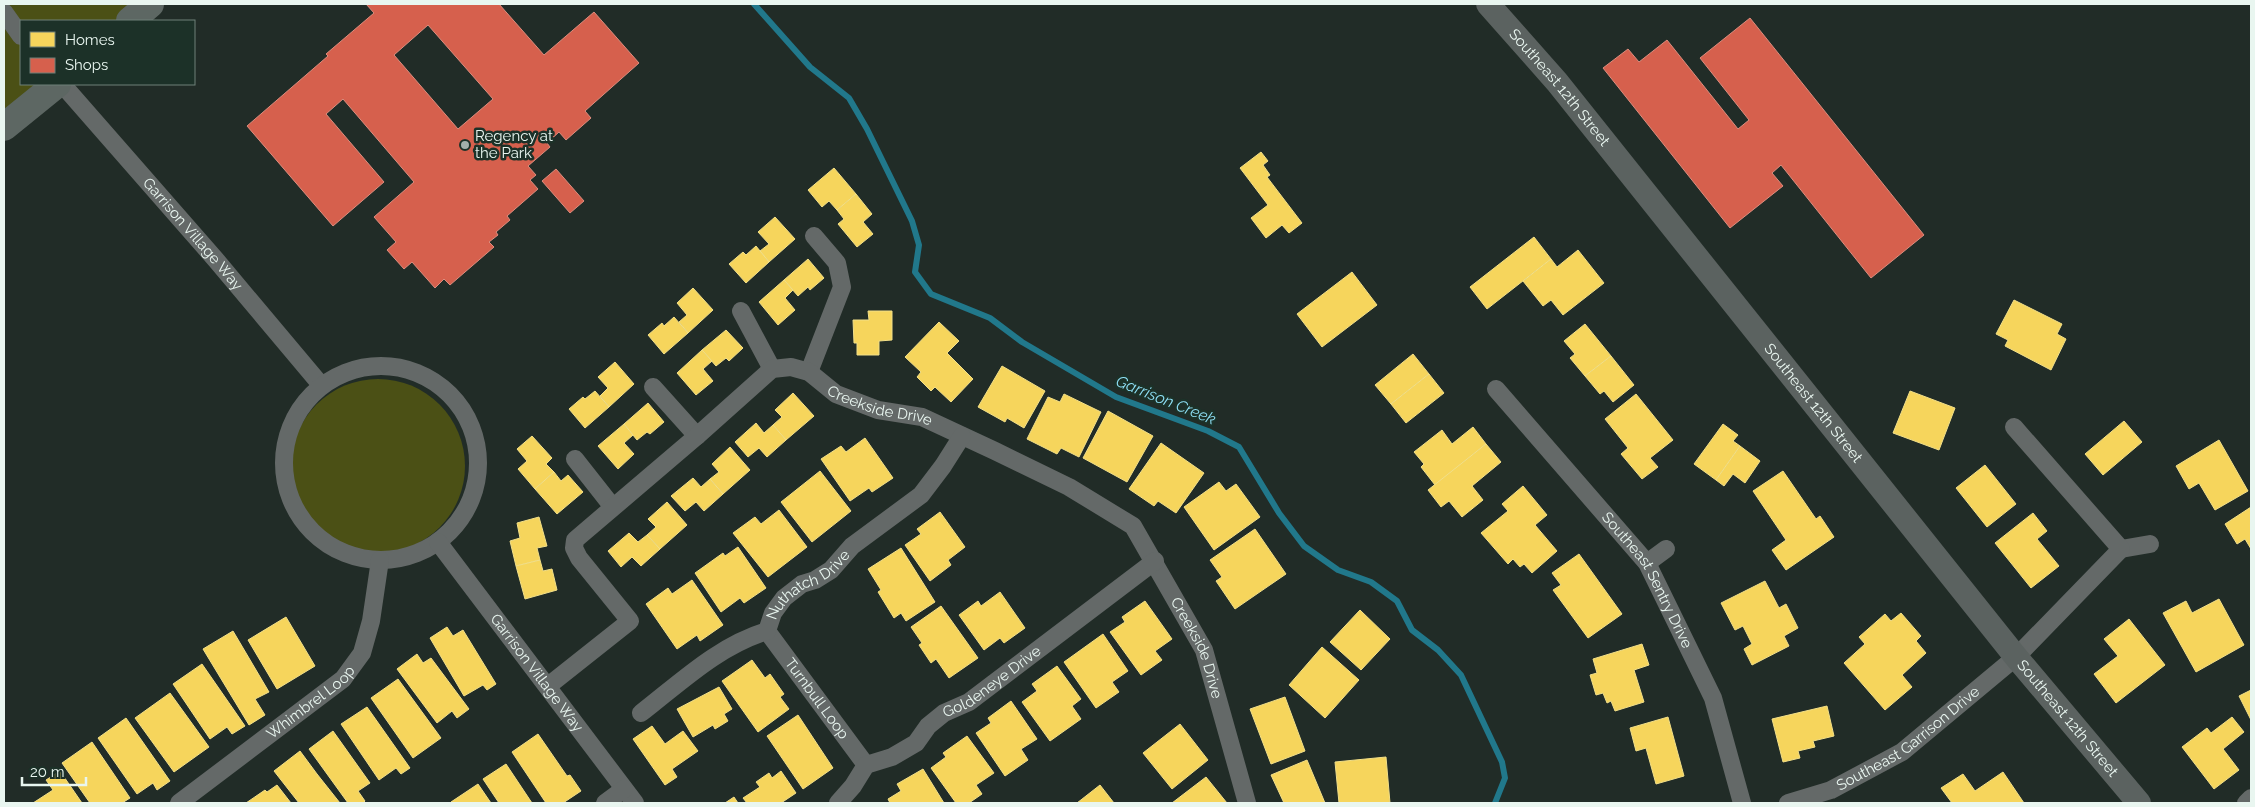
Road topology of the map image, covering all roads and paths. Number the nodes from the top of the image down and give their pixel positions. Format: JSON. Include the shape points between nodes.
{"nodes":[{"id":1,"x":150,"y":4,"type":"edge"},
{"id":2,"x":1488,"y":4,"type":"edge"},
{"id":3,"x":4,"y":12,"type":"edge"},
{"id":4,"x":131,"y":20,"type":"edge"},
{"id":5,"x":20,"y":35,"type":"edge"},
{"id":6,"x":56,"y":85,"type":"edge"},
{"id":7,"x":63,"y":85,"type":"edge"},
{"id":8,"x":4,"y":127,"type":"edge"},
{"id":9,"x":814,"y":236,"type":"dead end"},
{"id":10,"x":741,"y":311,"type":"dead end"},
{"id":11,"x":772,"y":368,"type":"junction"},
{"id":12,"x":809,"y":372,"type":"junction"},
{"id":13,"x":322,"y":385,"type":"junction"},
{"id":14,"x":653,"y":387,"type":"dead end"},
{"id":15,"x":1496,"y":389,"type":"dead end"},
{"id":16,"x":2014,"y":427,"type":"dead end"},
{"id":17,"x":697,"y":436,"type":"junction"},
{"id":18,"x":962,"y":436,"type":"junction"},
{"id":19,"x":575,"y":459,"type":"dead end"},
{"id":20,"x":612,"y":506,"type":"junction"},
{"id":21,"x":438,"y":542,"type":"junction"},
{"id":22,"x":2150,"y":544,"type":"dead end"},
{"id":23,"x":1666,"y":549,"type":"dead end"},
{"id":24,"x":2121,"y":549,"type":"junction"},
{"id":25,"x":380,"y":560,"type":"junction"},
{"id":26,"x":1155,"y":561,"type":"junction"},
{"id":27,"x":1648,"y":563,"type":"junction"},
{"id":28,"x":767,"y":631,"type":"junction"},
{"id":29,"x":2016,"y":657,"type":"junction"},
{"id":30,"x":548,"y":686,"type":"junction"},
{"id":31,"x":641,"y":713,"type":"dead end"},
{"id":32,"x":866,"y":765,"type":"junction"},
{"id":33,"x":624,"y":788,"type":"junction"},
{"id":34,"x":2251,"y":798,"type":"edge"},
{"id":35,"x":179,"y":803,"type":"edge"},
{"id":36,"x":605,"y":803,"type":"edge"},
{"id":37,"x":635,"y":803,"type":"edge"},
{"id":38,"x":838,"y":803,"type":"edge"},
{"id":39,"x":1247,"y":803,"type":"edge"},
{"id":40,"x":1742,"y":803,"type":"edge"},
{"id":41,"x":1788,"y":803,"type":"edge"},
{"id":42,"x":2139,"y":803,"type":"edge"},
{"id":43,"x":2246,"y":803,"type":"edge"}],
"edges":[{"from":1,"to":4,"type":"highway"},
{"from":2,"to":29,"type":"main road","name":"Southeast 12th Street","via":[[1557,82]]},
{"from":3,"to":5,"type":"street"},
{"from":6,"to":8,"type":"highway"},
{"from":7,"to":13,"type":"street","name":"Garrison Village Way"},
{"from":9,"to":12,"type":"street","via":[[837,263],[842,286]]},
{"from":10,"to":11,"type":"street"},
{"from":11,"to":12,"type":"street","name":"Creekside Drive","via":[[791,367]]},
{"from":11,"to":17,"type":"street"},
{"from":12,"to":18,"type":"street","name":"Creekside Drive","via":[[836,394],[878,410],[922,417]]},
{"from":13,"to":21,"type":"street","via":[[347,371],[372,366],[402,368],[433,380],[460,406],[472,428],[477,448],[477,479],[469,504],[453,528]]},
{"from":13,"to":25,"type":"street","via":[[307,399],[293,420],[284,450],[284,477],[294,507],[311,531],[347,555]]},
{"from":14,"to":17,"type":"street"},
{"from":15,"to":27,"type":"street","name":"Southeast Sentry Drive"},
{"from":16,"to":24,"type":"street"},
{"from":17,"to":20,"type":"street"},
{"from":18,"to":26,"type":"street","name":"Creekside Drive","via":[[1069,487],[1133,526]]},
{"from":18,"to":28,"type":"street","name":"Nuthatch Drive","via":[[921,495],[852,546],[831,570],[802,584],[784,598],[773,613]]},
{"from":19,"to":20,"type":"street"},
{"from":20,"to":30,"type":"street","via":[[575,540],[574,548],[630,621]]},
{"from":21,"to":25,"type":"street","via":[[414,555]]},
{"from":21,"to":30,"type":"street","name":"Garrison Village Way"},
{"from":22,"to":24,"type":"street"},
{"from":23,"to":27,"type":"street"},
{"from":24,"to":29,"type":"street","name":"Southeast Garrison Drive"},
{"from":25,"to":35,"type":"street","name":"Whimbrel Loop","via":[[371,621],[362,653],[343,679]]},
{"from":26,"to":32,"type":"street","name":"Goldeneye Drive","via":[[969,702],[944,713],[928,726],[916,743],[892,757]]},
{"from":26,"to":39,"type":"street","name":"Creekside Drive","via":[[1204,650]]},
{"from":27,"to":40,"type":"street","name":"Southeast Sentry Drive","via":[[1713,698]]},
{"from":28,"to":31,"type":"street","name":"Nuthatch Drive","via":[[724,649]]},
{"from":28,"to":32,"type":"street","name":"Turnbull Loop"},
{"from":29,"to":41,"type":"street","name":"Southeast Garrison Drive","via":[[1902,752],[1831,790]]},
{"from":29,"to":42,"type":"main road","name":"Southeast 12th Street"},
{"from":30,"to":33,"type":"street","name":"Garrison Village Way"},
{"from":32,"to":38,"type":"street"},
{"from":33,"to":36,"type":"street"},
{"from":33,"to":37,"type":"street","name":"Garrison Village Way"},
{"from":34,"to":43,"type":"street"}]}
